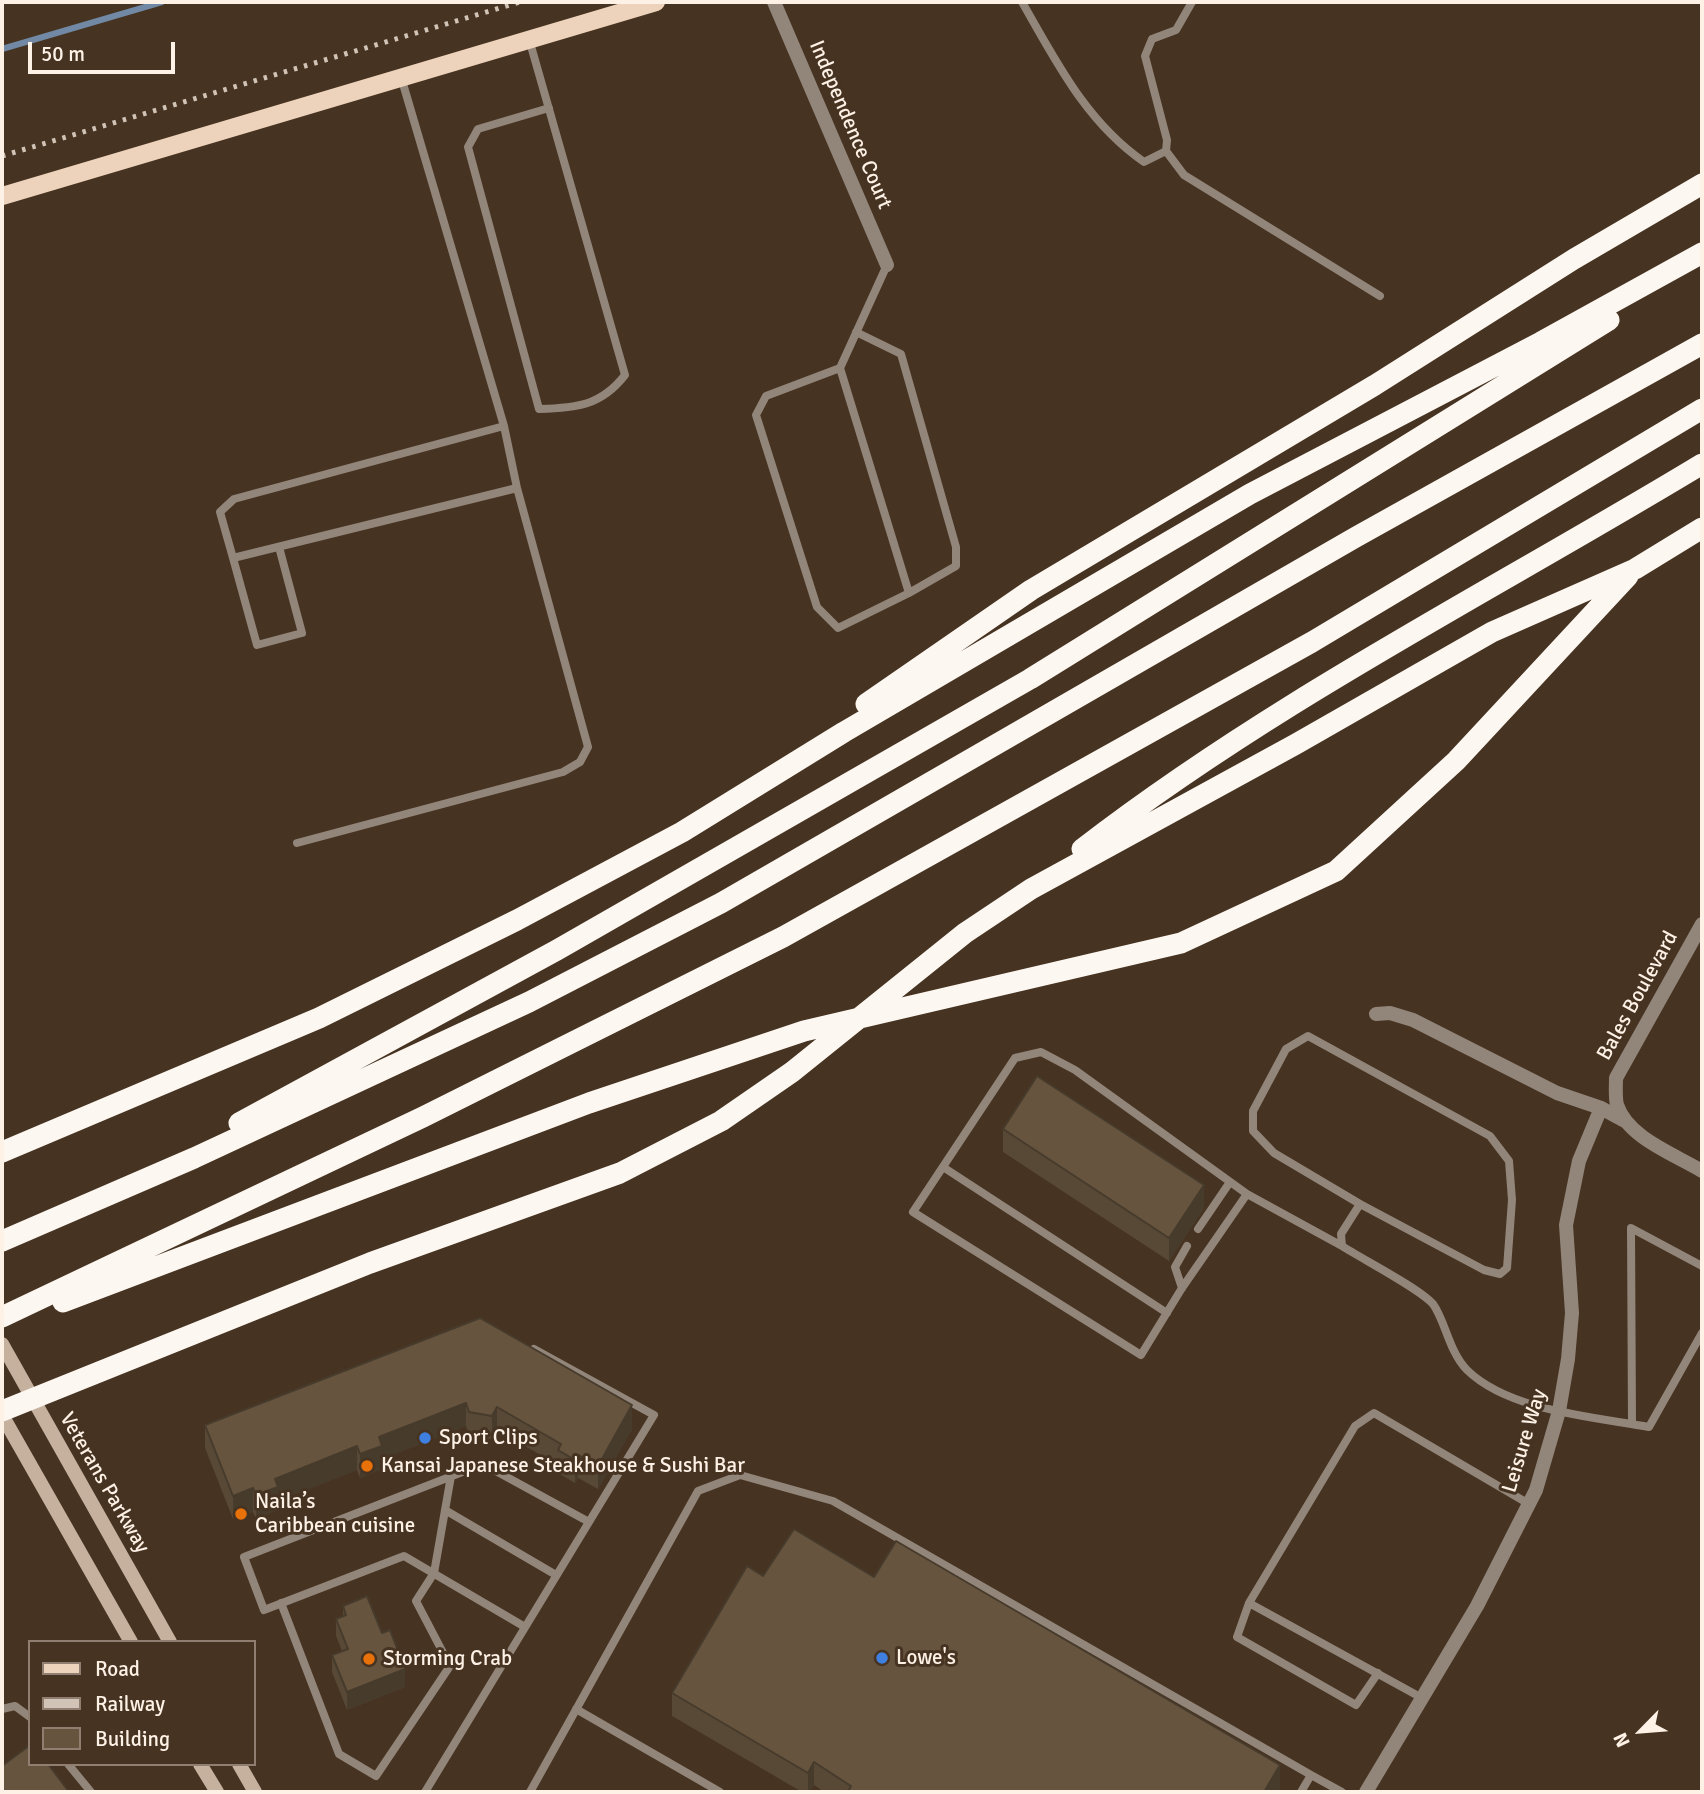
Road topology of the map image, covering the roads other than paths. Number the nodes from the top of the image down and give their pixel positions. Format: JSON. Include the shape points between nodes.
{"nodes":[{"id":1,"x":656,"y":2,"type":"edge"},
{"id":2,"x":774,"y":2,"type":"edge"},
{"id":3,"x":1022,"y":2,"type":"edge"},
{"id":4,"x":1192,"y":2,"type":"edge"},
{"id":5,"x":529,"y":39,"type":"junction"},
{"id":6,"x":401,"y":77,"type":"junction"},
{"id":7,"x":549,"y":108,"type":"junction"},
{"id":8,"x":1166,"y":151,"type":"junction"},
{"id":9,"x":1702,"y":184,"type":"edge"},
{"id":10,"x":2,"y":196,"type":"edge"},
{"id":11,"x":1702,"y":253,"type":"edge"},
{"id":12,"x":1702,"y":261,"type":"edge"},
{"id":13,"x":887,"y":265,"type":"joint"},
{"id":14,"x":1380,"y":296,"type":"dead end"},
{"id":15,"x":856,"y":332,"type":"junction"},
{"id":16,"x":1702,"y":344,"type":"edge"},
{"id":17,"x":840,"y":368,"type":"junction"},
{"id":18,"x":1702,"y":409,"type":"edge"},
{"id":19,"x":504,"y":426,"type":"junction"},
{"id":20,"x":1702,"y":464,"type":"edge"},
{"id":21,"x":517,"y":488,"type":"junction"},
{"id":22,"x":1702,"y":528,"type":"edge"},
{"id":23,"x":279,"y":547,"type":"junction"},
{"id":24,"x":233,"y":558,"type":"junction"},
{"id":25,"x":1635,"y":569,"type":"junction"},
{"id":26,"x":909,"y":593,"type":"junction"},
{"id":27,"x":682,"y":832,"type":"junction"},
{"id":28,"x":296,"y":843,"type":"dead end"},
{"id":29,"x":1031,"y":889,"type":"junction"},
{"id":30,"x":1702,"y":924,"type":"edge"},
{"id":31,"x":1376,"y":1014,"type":"dead end"},
{"id":32,"x":1601,"y":1108,"type":"junction"},
{"id":33,"x":1625,"y":1121,"type":"junction"},
{"id":34,"x":2,"y":1152,"type":"edge"},
{"id":35,"x":943,"y":1167,"type":"junction"},
{"id":36,"x":1702,"y":1171,"type":"edge"},
{"id":37,"x":1230,"y":1182,"type":"junction"},
{"id":38,"x":1247,"y":1194,"type":"junction"},
{"id":39,"x":97,"y":1200,"type":"junction"},
{"id":40,"x":1360,"y":1204,"type":"junction"},
{"id":41,"x":1198,"y":1229,"type":"dead end"},
{"id":42,"x":2,"y":1241,"type":"edge"},
{"id":43,"x":1187,"y":1246,"type":"dead end"},
{"id":44,"x":1342,"y":1246,"type":"junction"},
{"id":45,"x":1702,"y":1266,"type":"edge"},
{"id":46,"x":1182,"y":1288,"type":"junction"},
{"id":47,"x":1167,"y":1313,"type":"junction"},
{"id":48,"x":2,"y":1317,"type":"edge"},
{"id":49,"x":2,"y":1325,"type":"edge"},
{"id":50,"x":1702,"y":1333,"type":"edge"},
{"id":51,"x":2,"y":1344,"type":"edge"},
{"id":52,"x":527,"y":1345,"type":"edge"},
{"id":53,"x":28,"y":1392,"type":"junction"},
{"id":54,"x":1559,"y":1411,"type":"junction"},
{"id":55,"x":2,"y":1413,"type":"edge"},
{"id":56,"x":1632,"y":1424,"type":"junction"},
{"id":57,"x":452,"y":1476,"type":"junction"},
{"id":58,"x":1529,"y":1504,"type":"junction"},
{"id":59,"x":445,"y":1510,"type":"junction"},
{"id":60,"x":589,"y":1522,"type":"junction"},
{"id":61,"x":434,"y":1573,"type":"junction"},
{"id":62,"x":556,"y":1575,"type":"junction"},
{"id":63,"x":281,"y":1603,"type":"junction"},
{"id":64,"x":1249,"y":1603,"type":"junction"},
{"id":65,"x":525,"y":1627,"type":"junction"},
{"id":66,"x":130,"y":1640,"type":"edge"},
{"id":67,"x":169,"y":1640,"type":"edge"},
{"id":68,"x":1378,"y":1673,"type":"junction"},
{"id":69,"x":1422,"y":1698,"type":"junction"},
{"id":70,"x":2,"y":1709,"type":"edge"},
{"id":71,"x":576,"y":1709,"type":"junction"},
{"id":72,"x":28,"y":1716,"type":"edge"},
{"id":73,"x":70,"y":1766,"type":"edge"},
{"id":74,"x":201,"y":1766,"type":"edge"},
{"id":75,"x":240,"y":1766,"type":"edge"},
{"id":76,"x":1311,"y":1775,"type":"junction"},
{"id":77,"x":91,"y":1792,"type":"edge"},
{"id":78,"x":217,"y":1792,"type":"edge"},
{"id":79,"x":255,"y":1792,"type":"edge"},
{"id":80,"x":425,"y":1792,"type":"edge"},
{"id":81,"x":530,"y":1792,"type":"edge"},
{"id":82,"x":720,"y":1792,"type":"edge"},
{"id":83,"x":1301,"y":1792,"type":"edge"},
{"id":84,"x":1342,"y":1792,"type":"edge"},
{"id":85,"x":1366,"y":1792,"type":"edge"}],
"edges":[{"from":1,"to":5,"type":"main road"},
{"from":2,"to":13,"type":"street","name":"Independence Court"},
{"from":3,"to":8,"type":"lane","via":[[1092,116],[1144,162]]},
{"from":4,"to":8,"type":"lane","via":[[1176,30],[1152,39],[1145,56]]},
{"from":5,"to":6,"type":"main road"},
{"from":5,"to":7,"type":"lane"},
{"from":6,"to":10,"type":"main road"},
{"from":6,"to":19,"type":"lane"},
{"from":7,"to":7,"type":"lane","via":[[625,375],[611,393],[573,408],[539,409],[468,147],[478,129]]},
{"from":8,"to":14,"type":"lane","via":[[1184,176]]},
{"from":9,"to":27,"type":"highway","via":[[1031,590]]},
{"from":11,"to":27,"type":"highway","via":[[1250,494]]},
{"from":12,"to":39,"type":"highway","via":[[1030,679],[557,950]]},
{"from":13,"to":15,"type":"lane"},
{"from":15,"to":17,"type":"lane"},
{"from":15,"to":26,"type":"lane","via":[[901,354],[956,547],[956,566]]},
{"from":16,"to":39,"type":"highway","via":[[1356,537],[721,903],[529,1002]]},
{"from":17,"to":26,"type":"lane"},
{"from":17,"to":26,"type":"lane","via":[[766,396],[756,415],[817,607],[838,628]]},
{"from":18,"to":48,"type":"highway","via":[[1312,642],[783,937],[423,1117]]},
{"from":19,"to":21,"type":"lane"},
{"from":19,"to":24,"type":"lane","via":[[234,499],[220,512]]},
{"from":20,"to":29,"type":"highway","via":[[1301,699],[1151,795]]},
{"from":21,"to":23,"type":"lane"},
{"from":21,"to":28,"type":"lane","via":[[588,747],[580,762],[563,772]]},
{"from":22,"to":25,"type":"highway"},
{"from":23,"to":24,"type":"lane"},
{"from":23,"to":24,"type":"lane","via":[[302,633],[257,645]]},
{"from":25,"to":29,"type":"highway","via":[[1492,632]]},
{"from":25,"to":49,"type":"highway","via":[[1456,761],[1336,871],[1181,943],[804,1031],[589,1103]]},
{"from":27,"to":34,"type":"highway","via":[[319,1018]]},
{"from":29,"to":53,"type":"highway","via":[[965,933],[792,1072],[721,1121],[621,1173]]},
{"from":30,"to":33,"type":"street","name":"Bales Boulevard","via":[[1616,1078],[1616,1103]]},
{"from":31,"to":32,"type":"street","via":[[1413,1020],[1558,1093]]},
{"from":32,"to":33,"type":"street"},
{"from":32,"to":54,"type":"street","name":"Leisure Way","via":[[1579,1161],[1566,1224],[1572,1313]]},
{"from":33,"to":36,"type":"street"},
{"from":35,"to":37,"type":"lane","via":[[1015,1059],[1041,1052],[1075,1070]]},
{"from":35,"to":47,"type":"lane"},
{"from":35,"to":47,"type":"lane","via":[[914,1212],[1141,1355]]},
{"from":37,"to":38,"type":"lane"},
{"from":37,"to":41,"type":"lane"},
{"from":38,"to":44,"type":"lane"},
{"from":38,"to":46,"type":"lane"},
{"from":39,"to":42,"type":"highway"},
{"from":40,"to":40,"type":"lane","via":[[1484,1270],[1500,1274],[1507,1268],[1512,1200],[1509,1161],[1490,1136],[1308,1036],[1286,1049],[1253,1111],[1253,1131],[1274,1153]]},
{"from":40,"to":44,"type":"lane","via":[[1341,1234]]},
{"from":43,"to":46,"type":"lane","via":[[1175,1267]]},
{"from":44,"to":54,"type":"lane","via":[[1433,1304],[1446,1338],[1467,1370],[1504,1395]]},
{"from":45,"to":56,"type":"lane","via":[[1631,1228]]},
{"from":46,"to":47,"type":"lane"},
{"from":50,"to":56,"type":"lane","via":[[1649,1427]]},
{"from":51,"to":53,"type":"main road","name":"Veterans Parkway"},
{"from":52,"to":60,"type":"lane","via":[[654,1415]]},
{"from":53,"to":55,"type":"highway"},
{"from":53,"to":67,"type":"main road","name":"Veterans Parkway"},
{"from":54,"to":56,"type":"lane"},
{"from":54,"to":58,"type":"street","name":"Leisure Way"},
{"from":55,"to":66,"type":"main road"},
{"from":57,"to":59,"type":"lane"},
{"from":57,"to":60,"type":"lane","via":[[483,1464]]},
{"from":57,"to":63,"type":"lane","via":[[244,1557],[264,1610]]},
{"from":58,"to":64,"type":"lane","via":[[1374,1413],[1355,1426]]},
{"from":58,"to":69,"type":"street","name":"Leisure Way","via":[[1477,1606]]},
{"from":59,"to":61,"type":"lane"},
{"from":59,"to":62,"type":"lane"},
{"from":60,"to":62,"type":"lane"},
{"from":61,"to":63,"type":"lane","via":[[404,1556]]},
{"from":61,"to":63,"type":"lane","via":[[416,1601],[450,1666],[376,1776],[340,1754]]},
{"from":61,"to":65,"type":"lane"},
{"from":62,"to":65,"type":"lane"},
{"from":64,"to":68,"type":"lane"},
{"from":64,"to":68,"type":"lane","via":[[1237,1637],[1356,1705]]},
{"from":65,"to":80,"type":"lane"},
{"from":68,"to":69,"type":"lane"},
{"from":69,"to":85,"type":"street","name":"Leisure Way"},
{"from":70,"to":72,"type":"lane","via":[[15,1706]]},
{"from":71,"to":76,"type":"lane","via":[[698,1491],[740,1475],[833,1501]]},
{"from":71,"to":81,"type":"lane"},
{"from":71,"to":82,"type":"lane"},
{"from":73,"to":77,"type":"lane"},
{"from":74,"to":78,"type":"main road"},
{"from":75,"to":79,"type":"main road"},
{"from":76,"to":83,"type":"lane"},
{"from":76,"to":84,"type":"lane"}]}
